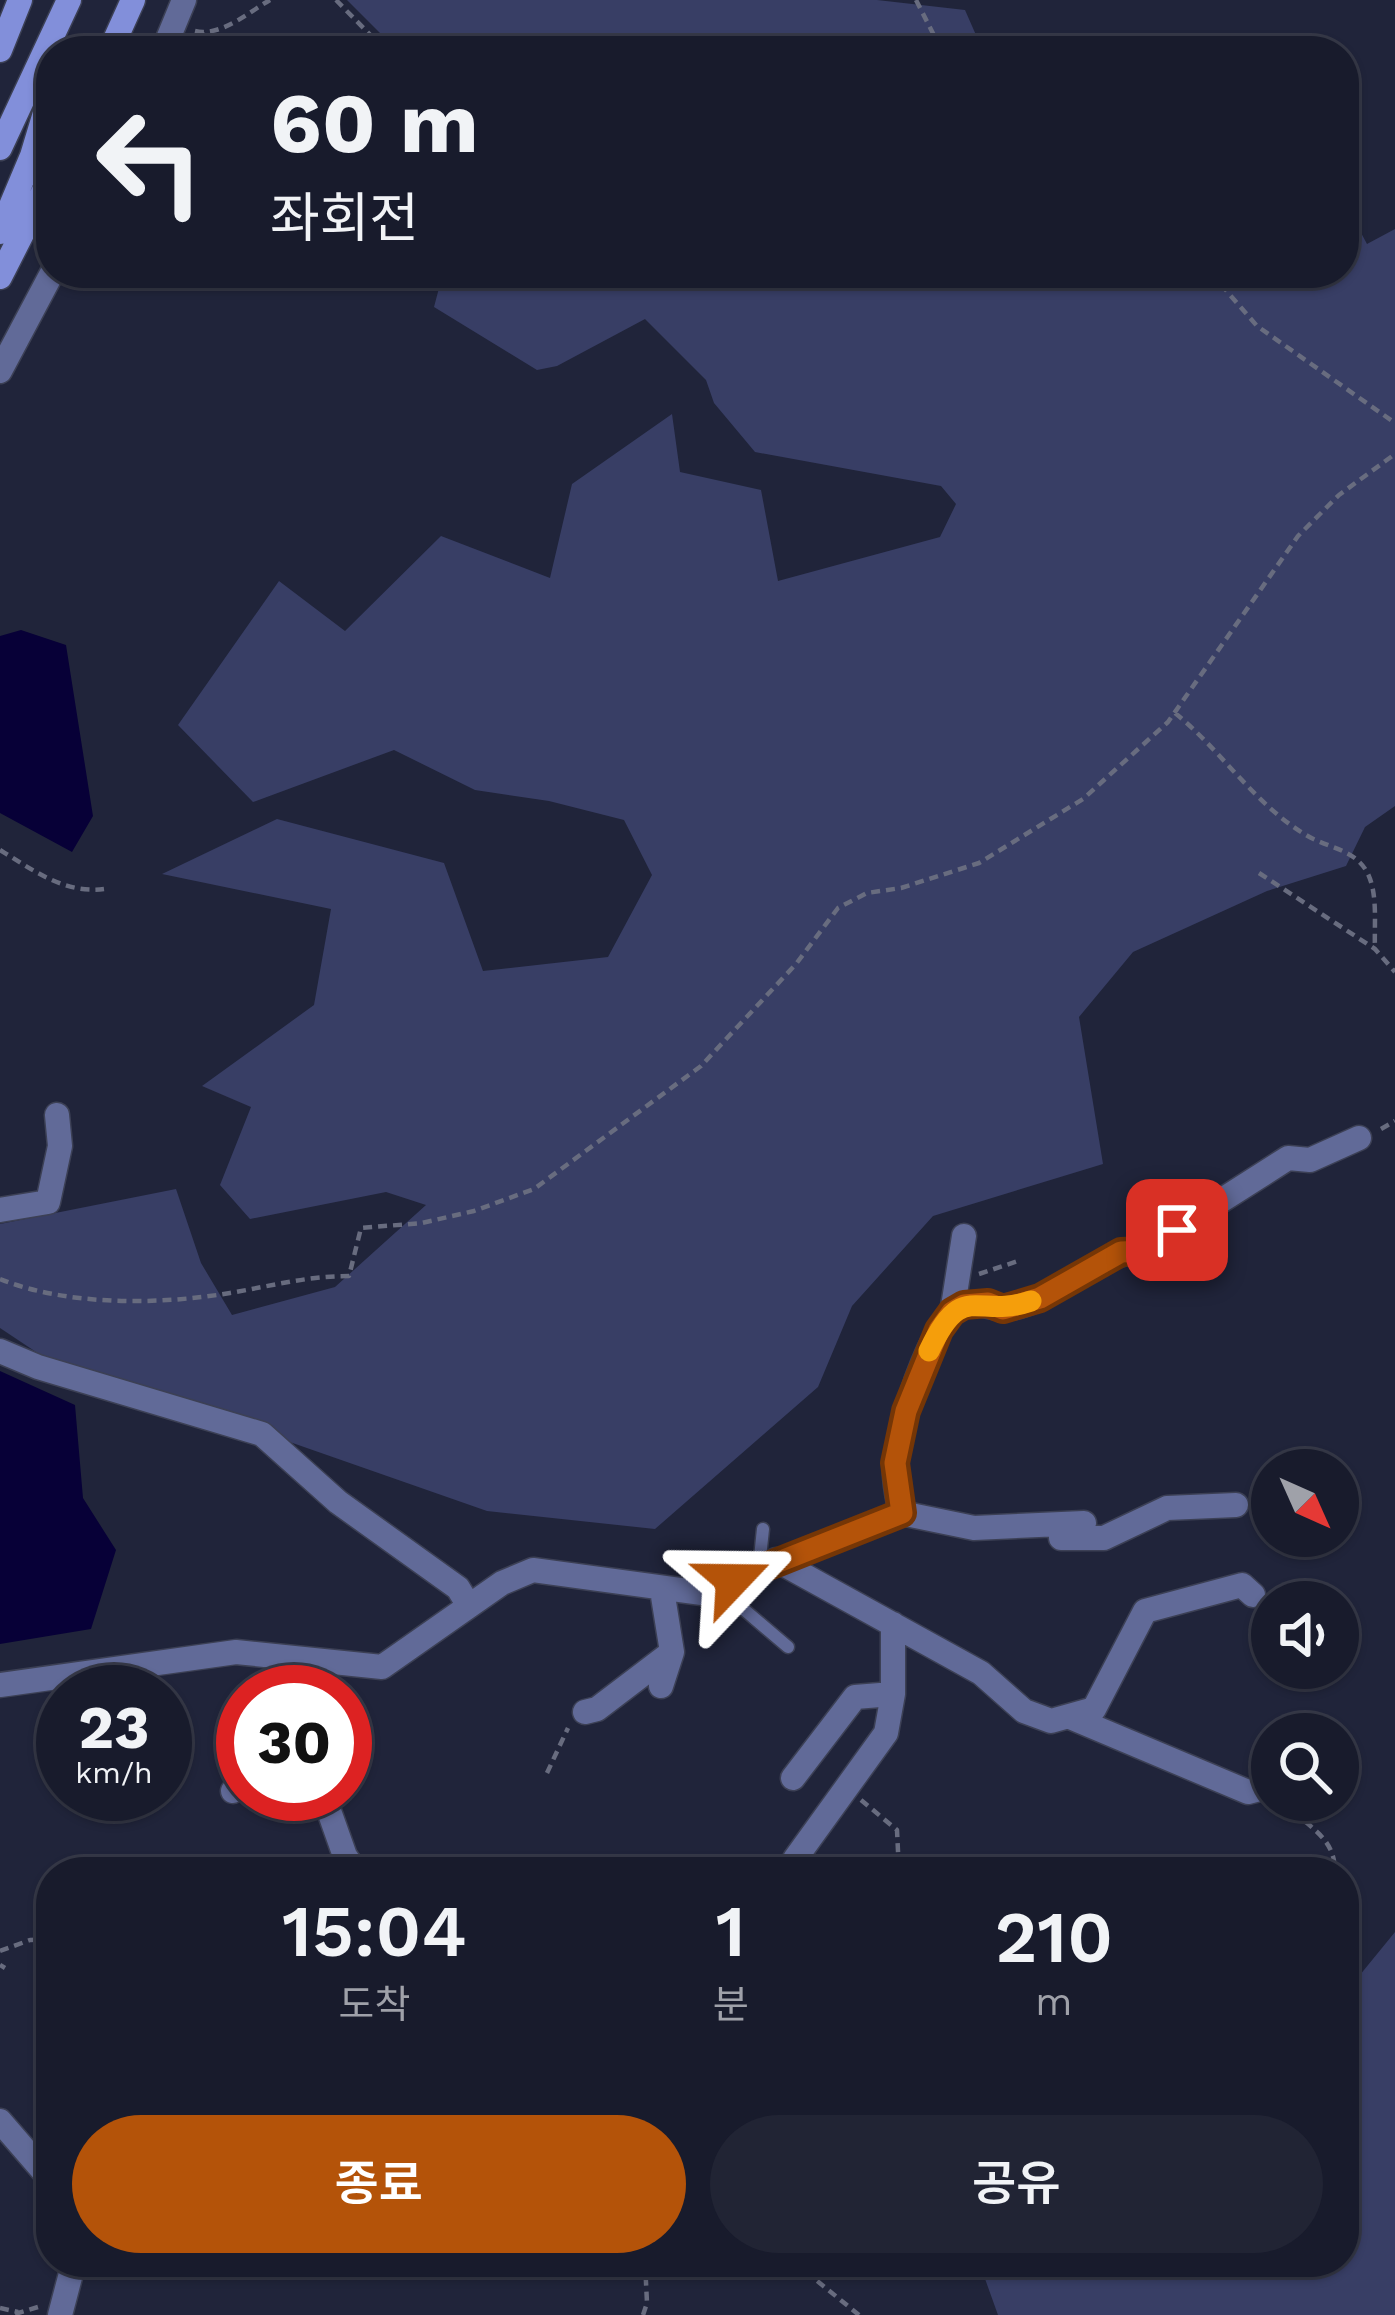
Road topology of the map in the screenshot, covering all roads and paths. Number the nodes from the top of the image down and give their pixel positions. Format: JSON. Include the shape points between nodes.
{"nodes":[{"id":1,"x":20,"y":0,"type":"edge"},
{"id":2,"x":73,"y":0,"type":"edge"},
{"id":3,"x":134,"y":0,"type":"edge"},
{"id":4,"x":184,"y":0,"type":"edge"},
{"id":5,"x":270,"y":0,"type":"edge"},
{"id":6,"x":336,"y":0,"type":"edge"},
{"id":7,"x":916,"y":0,"type":"edge"},
{"id":8,"x":205,"y":33,"type":"junction"},
{"id":9,"x":55,"y":36,"type":"edge"},
{"id":10,"x":67,"y":36,"type":"edge"},
{"id":11,"x":117,"y":36,"type":"edge"},
{"id":12,"x":168,"y":36,"type":"edge"},
{"id":13,"x":186,"y":36,"type":"edge"},
{"id":14,"x":202,"y":36,"type":"edge"},
{"id":15,"x":371,"y":36,"type":"edge"},
{"id":16,"x":934,"y":36,"type":"edge"},
{"id":17,"x":0,"y":50,"type":"edge"},
{"id":18,"x":36,"y":75,"type":"edge"},
{"id":19,"x":36,"y":143,"type":"edge"},
{"id":20,"x":0,"y":148,"type":"edge"},
{"id":21,"x":36,"y":207,"type":"edge"},
{"id":22,"x":0,"y":232,"type":"edge"},
{"id":23,"x":0,"y":278,"type":"edge"},
{"id":24,"x":44,"y":288,"type":"edge"},
{"id":25,"x":1224,"y":288,"type":"edge"},
{"id":26,"x":0,"y":371,"type":"edge"},
{"id":27,"x":1395,"y":423,"type":"edge"},
{"id":28,"x":1395,"y":454,"type":"edge"},
{"id":29,"x":1174,"y":712,"type":"junction"},
{"id":30,"x":0,"y":850,"type":"edge"},
{"id":31,"x":1259,"y":873,"type":"dead end"},
{"id":32,"x":104,"y":889,"type":"dead end"},
{"id":33,"x":1375,"y":949,"type":"junction"},
{"id":34,"x":1395,"y":972,"type":"edge"},
{"id":35,"x":57,"y":1115,"type":"dead end"},
{"id":36,"x":1359,"y":1138,"type":"dead end"},
{"id":37,"x":0,"y":1210,"type":"edge"},
{"id":38,"x":964,"y":1236,"type":"dead end"},
{"id":39,"x":1022,"y":1260,"type":"dead end"},
{"id":40,"x":0,"y":1279,"type":"edge"},
{"id":41,"x":957,"y":1282,"type":"junction"},
{"id":42,"x":952,"y":1312,"type":"junction"},
{"id":43,"x":0,"y":1351,"type":"edge"},
{"id":44,"x":1236,"y":1505,"type":"dead end"},
{"id":45,"x":902,"y":1513,"type":"junction"},
{"id":46,"x":955,"y":1523,"type":"junction"},
{"id":47,"x":1084,"y":1523,"type":"dead end"},
{"id":48,"x":763,"y":1529,"type":"dead end"},
{"id":49,"x":768,"y":1563,"type":"junction"},
{"id":50,"x":720,"y":1589,"type":"junction"},
{"id":51,"x":662,"y":1590,"type":"junction"},
{"id":52,"x":1251,"y":1593,"type":"edge"},
{"id":53,"x":469,"y":1606,"type":"junction"},
{"id":54,"x":893,"y":1624,"type":"junction"},
{"id":55,"x":788,"y":1647,"type":"dead end"},
{"id":56,"x":672,"y":1652,"type":"junction"},
{"id":57,"x":314,"y":1661,"type":"junction"},
{"id":58,"x":316,"y":1665,"type":"edge"},
{"id":59,"x":0,"y":1685,"type":"edge"},
{"id":60,"x":661,"y":1686,"type":"dead end"},
{"id":61,"x":893,"y":1694,"type":"junction"},
{"id":62,"x":585,"y":1712,"type":"joint"},
{"id":63,"x":1070,"y":1718,"type":"junction"},
{"id":64,"x":548,"y":1773,"type":"dead end"},
{"id":65,"x":793,"y":1778,"type":"dead end"},
{"id":66,"x":847,"y":1790,"type":"junction"},
{"id":67,"x":1251,"y":1791,"type":"edge"},
{"id":68,"x":333,"y":1821,"type":"edge"},
{"id":69,"x":1303,"y":1821,"type":"edge"},
{"id":70,"x":346,"y":1857,"type":"edge"},
{"id":71,"x":796,"y":1857,"type":"edge"},
{"id":72,"x":898,"y":1857,"type":"edge"},
{"id":73,"x":1334,"y":1857,"type":"edge"},
{"id":74,"x":36,"y":1943,"type":"edge"},
{"id":75,"x":0,"y":1951,"type":"edge"},
{"id":76,"x":0,"y":2121,"type":"edge"},
{"id":77,"x":36,"y":2163,"type":"edge"},
{"id":78,"x":70,"y":2277,"type":"edge"},
{"id":79,"x":646,"y":2277,"type":"edge"},
{"id":80,"x":813,"y":2277,"type":"edge"},
{"id":81,"x":0,"y":2308,"type":"edge"},
{"id":82,"x":17,"y":2312,"type":"edge"},
{"id":83,"x":60,"y":2315,"type":"edge"},
{"id":84,"x":643,"y":2315,"type":"edge"},
{"id":85,"x":860,"y":2315,"type":"edge"}],
"edges":[{"from":1,"to":17,"type":"main road"},
{"from":2,"to":9,"type":"main road"},
{"from":2,"to":10,"type":"main road"},
{"from":3,"to":11,"type":"main road"},
{"from":4,"to":12,"type":"street"},
{"from":5,"to":8,"type":"path"},
{"from":6,"to":15,"type":"path"},
{"from":7,"to":16,"type":"path"},
{"from":8,"to":13,"type":"path"},
{"from":8,"to":14,"type":"path"},
{"from":18,"to":20,"type":"main road"},
{"from":19,"to":22,"type":"main road"},
{"from":21,"to":23,"type":"main road"},
{"from":24,"to":26,"type":"street"},
{"from":25,"to":27,"type":"path","via":[[1256,326]]},
{"from":28,"to":29,"type":"path","via":[[1298,536]]},
{"from":29,"to":33,"type":"path","via":[[1281,818],[1366,869]]},
{"from":29,"to":40,"type":"path","via":[[1083,800],[979,863],[838,908],[701,1066],[534,1189],[457,1215],[361,1228],[349,1276],[170,1300],[64,1294]]},
{"from":30,"to":32,"type":"path","via":[[66,887]]},
{"from":31,"to":33,"type":"path"},
{"from":33,"to":34,"type":"path"},
{"from":35,"to":37,"type":"street","via":[[60,1146],[48,1202]]},
{"from":36,"to":42,"type":"street","via":[[1310,1160],[1288,1158],[1142,1251],[1121,1252],[1040,1298]]},
{"from":38,"to":41,"type":"street"},
{"from":39,"to":41,"type":"path"},
{"from":41,"to":42,"type":"street"},
{"from":42,"to":45,"type":"street","via":[[906,1411],[895,1463]]},
{"from":43,"to":53,"type":"street","via":[[262,1434],[338,1502],[458,1588]]},
{"from":44,"to":46,"type":"street","via":[[1166,1508],[1104,1538],[981,1538]]},
{"from":45,"to":46,"type":"street"},
{"from":45,"to":49,"type":"street"},
{"from":46,"to":47,"type":"street"},
{"from":48,"to":49,"type":"lane"},
{"from":49,"to":50,"type":"street"},
{"from":49,"to":54,"type":"street"},
{"from":50,"to":51,"type":"street"},
{"from":50,"to":55,"type":"lane"},
{"from":51,"to":53,"type":"street","via":[[533,1570]]},
{"from":51,"to":56,"type":"street"},
{"from":52,"to":63,"type":"street","via":[[1242,1585],[1145,1611],[1094,1709]]},
{"from":53,"to":57,"type":"street","via":[[382,1667]]},
{"from":54,"to":61,"type":"street"},
{"from":54,"to":63,"type":"street","via":[[981,1672],[1024,1711]]},
{"from":56,"to":60,"type":"street"},
{"from":56,"to":62,"type":"street"},
{"from":57,"to":58,"type":"street"},
{"from":57,"to":59,"type":"street","via":[[236,1652]]},
{"from":61,"to":65,"type":"street","via":[[855,1697]]},
{"from":61,"to":66,"type":"street","via":[[886,1733]]},
{"from":62,"to":64,"type":"path","via":[[574,1711]]},
{"from":63,"to":67,"type":"street"},
{"from":66,"to":71,"type":"street"},
{"from":66,"to":72,"type":"path","via":[[897,1830]]},
{"from":68,"to":70,"type":"street"},
{"from":69,"to":73,"type":"path","via":[[1327,1837]]},
{"from":74,"to":75,"type":"path"},
{"from":76,"to":77,"type":"street"},
{"from":78,"to":83,"type":"street"},
{"from":79,"to":84,"type":"path"},
{"from":80,"to":85,"type":"path"},
{"from":81,"to":82,"type":"path"}]}
